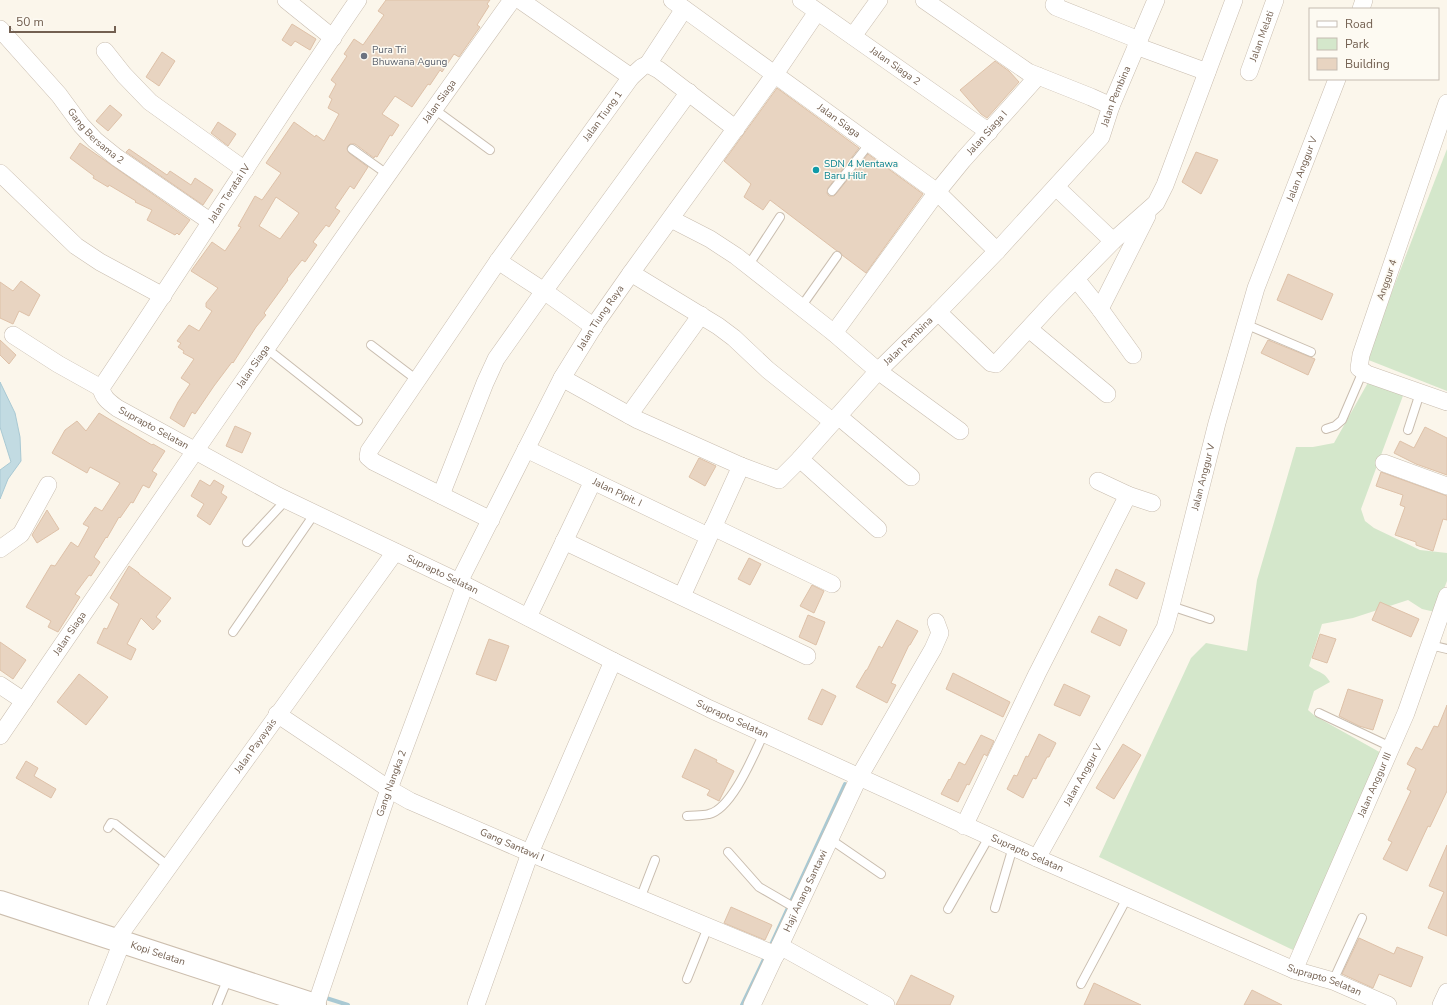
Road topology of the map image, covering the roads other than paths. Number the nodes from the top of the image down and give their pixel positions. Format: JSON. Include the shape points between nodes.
{"nodes":[{"id":1,"x":286,"y":0,"type":"edge"},
{"id":2,"x":358,"y":0,"type":"edge"},
{"id":3,"x":512,"y":0,"type":"edge"},
{"id":4,"x":520,"y":0,"type":"edge"},
{"id":5,"x":801,"y":0,"type":"edge"},
{"id":6,"x":879,"y":0,"type":"edge"},
{"id":7,"x":924,"y":0,"type":"edge"},
{"id":8,"x":1056,"y":0,"type":"edge"},
{"id":9,"x":1156,"y":0,"type":"edge"},
{"id":10,"x":1234,"y":0,"type":"edge"},
{"id":11,"x":1275,"y":0,"type":"edge"},
{"id":12,"x":678,"y":4,"type":"edge"},
{"id":13,"x":817,"y":12,"type":"junction"},
{"id":14,"x":0,"y":29,"type":"edge"},
{"id":15,"x":853,"y":36,"type":"junction"},
{"id":16,"x":333,"y":38,"type":"junction"},
{"id":17,"x":1138,"y":43,"type":"junction"},
{"id":18,"x":105,"y":51,"type":"dead end"},
{"id":19,"x":648,"y":64,"type":"junction"},
{"id":20,"x":1207,"y":72,"type":"junction"},
{"id":21,"x":1249,"y":72,"type":"dead end"},
{"id":22,"x":775,"y":74,"type":"junction"},
{"id":23,"x":1038,"y":76,"type":"junction"},
{"id":24,"x":632,"y":77,"type":"junction"},
{"id":25,"x":1337,"y":80,"type":"edge"},
{"id":26,"x":689,"y":92,"type":"junction"},
{"id":27,"x":1447,"y":103,"type":"edge"},
{"id":28,"x":1111,"y":106,"type":"junction"},
{"id":29,"x":434,"y":109,"type":"junction"},
{"id":30,"x":736,"y":128,"type":"junction"},
{"id":31,"x":989,"y":132,"type":"junction"},
{"id":32,"x":870,"y":143,"type":"junction"},
{"id":33,"x":352,"y":149,"type":"dead end"},
{"id":34,"x":490,"y":150,"type":"dead end"},
{"id":35,"x":245,"y":170,"type":"junction"},
{"id":36,"x":0,"y":173,"type":"edge"},
{"id":37,"x":387,"y":174,"type":"junction"},
{"id":38,"x":1056,"y":187,"type":"junction"},
{"id":39,"x":832,"y":191,"type":"dead end"},
{"id":40,"x":937,"y":192,"type":"junction"},
{"id":41,"x":1151,"y":207,"type":"junction"},
{"id":42,"x":780,"y":217,"type":"dead end"},
{"id":43,"x":671,"y":220,"type":"junction"},
{"id":44,"x":211,"y":222,"type":"junction"},
{"id":45,"x":1113,"y":241,"type":"junction"},
{"id":46,"x":997,"y":251,"type":"junction"},
{"id":47,"x":837,"y":256,"type":"dead end"},
{"id":48,"x":498,"y":261,"type":"junction"},
{"id":49,"x":748,"y":266,"type":"junction"},
{"id":50,"x":631,"y":273,"type":"junction"},
{"id":51,"x":1076,"y":279,"type":"junction"},
{"id":52,"x":544,"y":291,"type":"junction"},
{"id":53,"x":163,"y":296,"type":"junction"},
{"id":54,"x":801,"y":307,"type":"junction"},
{"id":55,"x":1100,"y":309,"type":"junction"},
{"id":56,"x":938,"y":312,"type":"junction"},
{"id":57,"x":701,"y":314,"type":"junction"},
{"id":58,"x":1245,"y":324,"type":"junction"},
{"id":59,"x":594,"y":327,"type":"junction"},
{"id":60,"x":1029,"y":328,"type":"junction"},
{"id":61,"x":834,"y":333,"type":"junction"},
{"id":62,"x":13,"y":335,"type":"dead end"},
{"id":63,"x":371,"y":345,"type":"dead end"},
{"id":64,"x":266,"y":348,"type":"junction"},
{"id":65,"x":1311,"y":352,"type":"dead end"},
{"id":66,"x":1133,"y":355,"type":"dead end"},
{"id":67,"x":878,"y":371,"type":"junction"},
{"id":68,"x":1363,"y":371,"type":"junction"},
{"id":69,"x":562,"y":378,"type":"junction"},
{"id":70,"x":417,"y":380,"type":"junction"},
{"id":71,"x":101,"y":388,"type":"junction"},
{"id":72,"x":1420,"y":393,"type":"junction"},
{"id":73,"x":1107,"y":394,"type":"dead end"},
{"id":74,"x":1447,"y":402,"type":"edge"},
{"id":75,"x":629,"y":415,"type":"junction"},
{"id":76,"x":835,"y":419,"type":"junction"},
{"id":77,"x":358,"y":420,"type":"dead end"},
{"id":78,"x":1326,"y":430,"type":"dead end"},
{"id":79,"x":1408,"y":430,"type":"dead end"},
{"id":80,"x":960,"y":431,"type":"dead end"},
{"id":81,"x":526,"y":449,"type":"junction"},
{"id":82,"x":194,"y":451,"type":"junction"},
{"id":83,"x":800,"y":459,"type":"junction"},
{"id":84,"x":1384,"y":463,"type":"dead end"},
{"id":85,"x":741,"y":466,"type":"junction"},
{"id":86,"x":911,"y":477,"type":"dead end"},
{"id":87,"x":593,"y":481,"type":"junction"},
{"id":88,"x":1098,"y":481,"type":"dead end"},
{"id":89,"x":48,"y":486,"type":"dead end"},
{"id":90,"x":1447,"y":486,"type":"edge"},
{"id":91,"x":440,"y":495,"type":"junction"},
{"id":92,"x":1128,"y":495,"type":"junction"},
{"id":93,"x":286,"y":500,"type":"junction"},
{"id":94,"x":1152,"y":503,"type":"dead end"},
{"id":95,"x":315,"y":514,"type":"junction"},
{"id":96,"x":491,"y":520,"type":"junction"},
{"id":97,"x":878,"y":529,"type":"dead end"},
{"id":98,"x":711,"y":531,"type":"junction"},
{"id":99,"x":564,"y":541,"type":"junction"},
{"id":100,"x":247,"y":542,"type":"dead end"},
{"id":101,"x":0,"y":549,"type":"edge"},
{"id":102,"x":395,"y":552,"type":"junction"},
{"id":103,"x":462,"y":584,"type":"junction"},
{"id":104,"x":832,"y":584,"type":"dead end"},
{"id":105,"x":682,"y":596,"type":"junction"},
{"id":106,"x":1447,"y":596,"type":"edge"},
{"id":107,"x":1172,"y":606,"type":"junction"},
{"id":108,"x":528,"y":617,"type":"junction"},
{"id":109,"x":1210,"y":618,"type":"dead end"},
{"id":110,"x":936,"y":622,"type":"dead end"},
{"id":111,"x":233,"y":632,"type":"dead end"},
{"id":112,"x":1430,"y":645,"type":"junction"},
{"id":113,"x":1447,"y":649,"type":"edge"},
{"id":114,"x":807,"y":656,"type":"dead end"},
{"id":115,"x":614,"y":661,"type":"junction"},
{"id":116,"x":0,"y":685,"type":"edge"},
{"id":117,"x":24,"y":701,"type":"junction"},
{"id":118,"x":1319,"y":713,"type":"dead end"},
{"id":119,"x":277,"y":714,"type":"junction"},
{"id":120,"x":764,"y":733,"type":"junction"},
{"id":121,"x":0,"y":736,"type":"edge"},
{"id":122,"x":1391,"y":747,"type":"junction"},
{"id":123,"x":859,"y":777,"type":"junction"},
{"id":124,"x":388,"y":789,"type":"junction"},
{"id":125,"x":687,"y":816,"type":"dead end"},
{"id":126,"x":964,"y":826,"type":"junction"},
{"id":127,"x":108,"y":828,"type":"dead end"},
{"id":128,"x":989,"y":837,"type":"junction"},
{"id":129,"x":830,"y":839,"type":"junction"},
{"id":130,"x":1013,"y":848,"type":"junction"},
{"id":131,"x":728,"y":852,"type":"dead end"},
{"id":132,"x":530,"y":853,"type":"junction"},
{"id":133,"x":1036,"y":858,"type":"junction"},
{"id":134,"x":655,"y":860,"type":"dead end"},
{"id":135,"x":168,"y":866,"type":"junction"},
{"id":136,"x":881,"y":874,"type":"dead end"},
{"id":137,"x":1127,"y":898,"type":"junction"},
{"id":138,"x":640,"y":899,"type":"junction"},
{"id":139,"x":0,"y":902,"type":"edge"},
{"id":140,"x":995,"y":908,"type":"dead end"},
{"id":141,"x":797,"y":909,"type":"junction"},
{"id":142,"x":948,"y":909,"type":"dead end"},
{"id":143,"x":1362,"y":918,"type":"dead end"},
{"id":144,"x":708,"y":927,"type":"junction"},
{"id":145,"x":120,"y":937,"type":"junction"},
{"id":146,"x":772,"y":951,"type":"junction"},
{"id":147,"x":1294,"y":970,"type":"junction"},
{"id":148,"x":229,"y":977,"type":"junction"},
{"id":149,"x":688,"y":979,"type":"dead end"},
{"id":150,"x":1333,"y":980,"type":"junction"},
{"id":151,"x":1081,"y":984,"type":"dead end"},
{"id":152,"x":1447,"y":992,"type":"edge"},
{"id":153,"x":318,"y":998,"type":"edge"},
{"id":154,"x":276,"y":999,"type":"edge"},
{"id":155,"x":1381,"y":1004,"type":"edge"},
{"id":156,"x":97,"y":1005,"type":"edge"},
{"id":157,"x":217,"y":1005,"type":"edge"},
{"id":158,"x":476,"y":1005,"type":"edge"},
{"id":159,"x":752,"y":1005,"type":"edge"},
{"id":160,"x":886,"y":1005,"type":"edge"},
{"id":161,"x":1441,"y":1005,"type":"edge"}],
"edges":[{"from":1,"to":16,"type":"street"},
{"from":2,"to":16,"type":"street","name":"Jalan Teratai IV"},
{"from":3,"to":29,"type":"street","name":"Jalan Siaga"},
{"from":4,"to":24,"type":"street"},
{"from":5,"to":13,"type":"street","name":"Jalan Siaga 2"},
{"from":6,"to":15,"type":"street"},
{"from":7,"to":23,"type":"street","via":[[1020,67]]},
{"from":8,"to":17,"type":"street","via":[[1056,7]]},
{"from":9,"to":17,"type":"street","name":"Jalan Pembina"},
{"from":10,"to":20,"type":"street"},
{"from":11,"to":21,"type":"street","name":"Jalan Melati"},
{"from":12,"to":19,"type":"street","name":"Jalan Tiung 1"},
{"from":12,"to":22,"type":"street","name":"Jalan Siaga"},
{"from":13,"to":15,"type":"street","name":"Jalan Siaga 2"},
{"from":13,"to":22,"type":"street","name":"Jalan Tiung Raya"},
{"from":14,"to":44,"type":"street","name":"Gang Bersama 2","via":[[55,90],[95,140]]},
{"from":15,"to":31,"type":"street","name":"Jalan Siaga 2"},
{"from":16,"to":35,"type":"street","name":"Jalan Teratai IV"},
{"from":17,"to":20,"type":"street"},
{"from":17,"to":28,"type":"street","name":"Jalan Pembina"},
{"from":18,"to":35,"type":"street","via":[[150,102]]},
{"from":19,"to":24,"type":"street","name":"Jalan Tiung 1"},
{"from":19,"to":26,"type":"street"},
{"from":20,"to":41,"type":"street","via":[[1165,185],[1160,197]]},
{"from":22,"to":30,"type":"street","name":"Jalan Tiung Raya"},
{"from":22,"to":32,"type":"street","name":"Jalan Siaga"},
{"from":23,"to":28,"type":"street"},
{"from":23,"to":31,"type":"street","name":"Jalan Siaga I"},
{"from":24,"to":48,"type":"street","name":"Jalan Tiung 1"},
{"from":25,"to":58,"type":"street","name":"Jalan Anggur V","via":[[1262,269]]},
{"from":26,"to":30,"type":"street"},
{"from":26,"to":52,"type":"street"},
{"from":27,"to":68,"type":"street","name":"Anggur 4","via":[[1361,355],[1359,368]]},
{"from":28,"to":38,"type":"street","name":"Jalan Pembina","via":[[1100,137]]},
{"from":29,"to":34,"type":"lane"},
{"from":29,"to":37,"type":"street","name":"Jalan Siaga"},
{"from":30,"to":43,"type":"street","name":"Jalan Tiung Raya"},
{"from":31,"to":40,"type":"street","name":"Jalan Siaga I"},
{"from":32,"to":39,"type":"lane"},
{"from":32,"to":40,"type":"street","name":"Jalan Siaga"},
{"from":33,"to":37,"type":"lane"},
{"from":35,"to":44,"type":"street","name":"Jalan Teratai IV"},
{"from":36,"to":53,"type":"street","via":[[76,246]]},
{"from":37,"to":64,"type":"street","name":"Jalan Siaga"},
{"from":38,"to":45,"type":"street"},
{"from":38,"to":46,"type":"street","name":"Jalan Pembina"},
{"from":40,"to":46,"type":"street","name":"Jalan Siaga"},
{"from":40,"to":61,"type":"street","name":"Jalan Siaga I"},
{"from":41,"to":45,"type":"street"},
{"from":41,"to":55,"type":"street"},
{"from":42,"to":49,"type":"lane"},
{"from":43,"to":49,"type":"street","via":[[722,246]]},
{"from":43,"to":50,"type":"street","name":"Jalan Tiung Raya"},
{"from":44,"to":53,"type":"street","name":"Jalan Teratai IV"},
{"from":45,"to":51,"type":"street"},
{"from":46,"to":56,"type":"street","name":"Jalan Pembina"},
{"from":47,"to":54,"type":"lane"},
{"from":48,"to":52,"type":"street"},
{"from":48,"to":70,"type":"street","name":"Jalan Tiung 1"},
{"from":49,"to":54,"type":"street"},
{"from":50,"to":57,"type":"street"},
{"from":50,"to":59,"type":"street","name":"Jalan Tiung Raya"},
{"from":51,"to":55,"type":"street"},
{"from":51,"to":60,"type":"street"},
{"from":52,"to":59,"type":"street"},
{"from":52,"to":91,"type":"street","via":[[496,359]]},
{"from":53,"to":71,"type":"street","name":"Jalan Teratai IV"},
{"from":54,"to":61,"type":"street"},
{"from":55,"to":66,"type":"street"},
{"from":56,"to":60,"type":"street","via":[[993,364],[998,363]]},
{"from":56,"to":67,"type":"street","name":"Jalan Pembina"},
{"from":57,"to":75,"type":"street"},
{"from":57,"to":76,"type":"street","via":[[734,338],[768,370]]},
{"from":58,"to":65,"type":"lane"},
{"from":58,"to":107,"type":"street","name":"Jalan Anggur V","via":[[1217,423]]},
{"from":59,"to":69,"type":"street","name":"Jalan Tiung Raya"},
{"from":60,"to":73,"type":"street"},
{"from":61,"to":67,"type":"street"},
{"from":62,"to":71,"type":"street"},
{"from":63,"to":70,"type":"lane"},
{"from":64,"to":77,"type":"lane"},
{"from":64,"to":82,"type":"street","name":"Jalan Siaga"},
{"from":67,"to":76,"type":"street","name":"Jalan Pembina"},
{"from":67,"to":80,"type":"street"},
{"from":68,"to":72,"type":"street"},
{"from":68,"to":78,"type":"lane","via":[[1342,420]]},
{"from":69,"to":75,"type":"street","name":"Jalan Pembina"},
{"from":69,"to":81,"type":"street","name":"Jalan Tiung Raya"},
{"from":70,"to":91,"type":"street","name":"Jalan Tiung 1","via":[[369,451],[368,457]]},
{"from":71,"to":82,"type":"street","name":"Suprapto Selatan","via":[[106,400],[117,408]]},
{"from":72,"to":74,"type":"street"},
{"from":72,"to":79,"type":"lane"},
{"from":75,"to":85,"type":"street","name":"Jalan Pembina"},
{"from":76,"to":83,"type":"street","name":"Jalan Pembina"},
{"from":76,"to":86,"type":"street"},
{"from":81,"to":87,"type":"street","name":"Jalan Pipit. I"},
{"from":81,"to":96,"type":"street","name":"Jalan Tiung Raya"},
{"from":82,"to":93,"type":"street","name":"Suprapto Selatan"},
{"from":82,"to":117,"type":"street","name":"Jalan Siaga"},
{"from":83,"to":85,"type":"street","name":"Jalan Pembina","via":[[779,480]]},
{"from":83,"to":97,"type":"street"},
{"from":84,"to":90,"type":"street"},
{"from":85,"to":98,"type":"street"},
{"from":87,"to":98,"type":"street","name":"Jalan Pipit. I"},
{"from":87,"to":99,"type":"street"},
{"from":88,"to":92,"type":"street"},
{"from":89,"to":101,"type":"street","via":[[21,534]]},
{"from":91,"to":96,"type":"street"},
{"from":92,"to":94,"type":"street"},
{"from":92,"to":126,"type":"street","via":[[1037,674]]},
{"from":93,"to":95,"type":"street","name":"Suprapto Selatan"},
{"from":93,"to":100,"type":"lane"},
{"from":95,"to":102,"type":"street","name":"Suprapto Selatan"},
{"from":95,"to":111,"type":"lane"},
{"from":96,"to":103,"type":"street","name":"Jalan Tiung Raya"},
{"from":98,"to":104,"type":"street","name":"Jalan Pipit. I"},
{"from":98,"to":105,"type":"street"},
{"from":99,"to":105,"type":"street"},
{"from":99,"to":108,"type":"street"},
{"from":102,"to":103,"type":"street","name":"Suprapto Selatan"},
{"from":102,"to":119,"type":"street","name":"Jalan Payayais"},
{"from":103,"to":108,"type":"street","name":"Suprapto Selatan"},
{"from":103,"to":124,"type":"street","name":"Gang Nangka 2"},
{"from":105,"to":114,"type":"street"},
{"from":106,"to":112,"type":"street","name":"Jalan Anggur III"},
{"from":107,"to":109,"type":"lane"},
{"from":107,"to":133,"type":"street","name":"Jalan Anggur V","via":[[1160,638]]},
{"from":108,"to":115,"type":"street","name":"Suprapto Selatan"},
{"from":110,"to":123,"type":"street","name":"Haji Anang Santawi","via":[[940,633],[933,649]]},
{"from":112,"to":113,"type":"lane"},
{"from":112,"to":122,"type":"street","name":"Jalan Anggur III"},
{"from":115,"to":120,"type":"street","name":"Suprapto Selatan"},
{"from":115,"to":132,"type":"street"},
{"from":116,"to":117,"type":"street"},
{"from":117,"to":121,"type":"street","name":"Jalan Siaga"},
{"from":118,"to":122,"type":"lane"},
{"from":119,"to":124,"type":"street","name":"Gang Santawi I"},
{"from":119,"to":135,"type":"street","name":"Jalan Payayais"},
{"from":120,"to":123,"type":"street","name":"Suprapto Selatan"},
{"from":120,"to":125,"type":"lane","via":[[736,788],[724,805],[710,814]]},
{"from":122,"to":147,"type":"street","name":"Jalan Anggur III"},
{"from":123,"to":126,"type":"street","name":"Suprapto Selatan"},
{"from":123,"to":129,"type":"street","name":"Haji Anang Santawi"},
{"from":124,"to":132,"type":"street","name":"Gang Santawi I","via":[[433,812]]},
{"from":124,"to":153,"type":"street","name":"Gang Nangka 2"},
{"from":126,"to":128,"type":"street","name":"Suprapto Selatan"},
{"from":127,"to":135,"type":"lane","via":[[111,823],[115,824]]},
{"from":128,"to":130,"type":"street","name":"Suprapto Selatan"},
{"from":128,"to":142,"type":"lane"},
{"from":129,"to":136,"type":"lane"},
{"from":129,"to":141,"type":"street","name":"Haji Anang Santawi"},
{"from":130,"to":133,"type":"street","name":"Suprapto Selatan"},
{"from":130,"to":140,"type":"lane"},
{"from":131,"to":141,"type":"lane","via":[[759,888]]},
{"from":132,"to":138,"type":"street","name":"Gang Santawi I"},
{"from":132,"to":158,"type":"street"},
{"from":133,"to":137,"type":"street","name":"Suprapto Selatan"},
{"from":134,"to":138,"type":"lane"},
{"from":135,"to":145,"type":"street","name":"Jalan Payayais"},
{"from":137,"to":147,"type":"street","name":"Suprapto Selatan"},
{"from":137,"to":151,"type":"lane"},
{"from":138,"to":144,"type":"street","name":"Gang Santawi I"},
{"from":139,"to":145,"type":"street","name":"Kopi Selatan"},
{"from":141,"to":146,"type":"street","name":"Haji Anang Santawi"},
{"from":143,"to":150,"type":"lane"},
{"from":144,"to":146,"type":"street","name":"Gang Santawi I"},
{"from":144,"to":149,"type":"lane"},
{"from":145,"to":148,"type":"street","name":"Kopi Selatan"},
{"from":145,"to":156,"type":"street","name":"Jalan Payayais"},
{"from":146,"to":159,"type":"street","name":"Haji Anang Santawi"},
{"from":146,"to":160,"type":"street","name":"Gang Santawi I"},
{"from":147,"to":150,"type":"street","name":"Suprapto Selatan"},
{"from":148,"to":154,"type":"street","name":"Kopi Selatan"},
{"from":148,"to":157,"type":"lane"},
{"from":150,"to":155,"type":"street","name":"Suprapto Selatan"},
{"from":152,"to":161,"type":"street"},
{"from":153,"to":154,"type":"street","name":"Kopi Selatan"}]}
